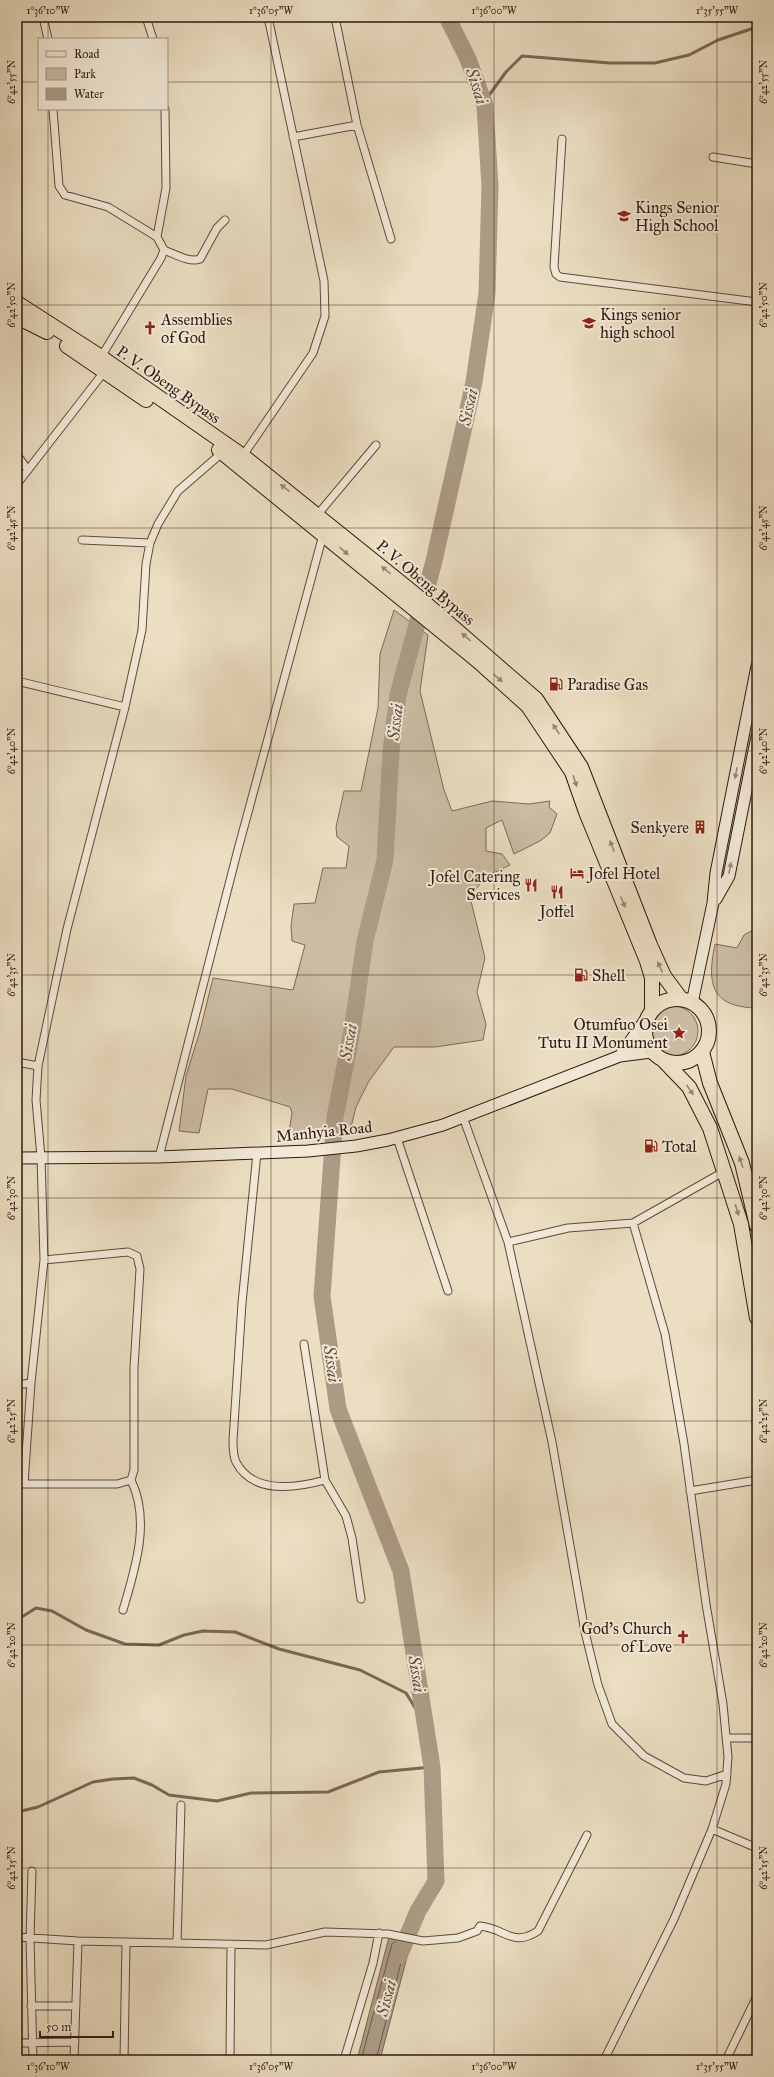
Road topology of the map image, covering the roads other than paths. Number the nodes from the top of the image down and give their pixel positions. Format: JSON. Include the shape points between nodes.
{"nodes":[{"id":1,"x":43,"y":17,"type":"edge"},
{"id":2,"x":146,"y":17,"type":"edge"},
{"id":3,"x":268,"y":17,"type":"edge"},
{"id":4,"x":334,"y":17,"type":"edge"},
{"id":5,"x":48,"y":38,"type":"edge"},
{"id":6,"x":153,"y":38,"type":"edge"},
{"id":7,"x":53,"y":110,"type":"edge"},
{"id":8,"x":165,"y":110,"type":"edge"},
{"id":9,"x":357,"y":125,"type":"junction"},
{"id":10,"x":293,"y":137,"type":"junction"},
{"id":11,"x":562,"y":139,"type":"dead end"},
{"id":12,"x":713,"y":157,"type":"dead end"},
{"id":13,"x":757,"y":164,"type":"edge"},
{"id":14,"x":225,"y":220,"type":"dead end"},
{"id":15,"x":157,"y":237,"type":"junction"},
{"id":16,"x":391,"y":239,"type":"dead end"},
{"id":17,"x":164,"y":250,"type":"junction"},
{"id":18,"x":757,"y":302,"type":"edge"},
{"id":19,"x":17,"y":303,"type":"edge"},
{"id":20,"x":17,"y":317,"type":"edge"},
{"id":21,"x":101,"y":358,"type":"junction"},
{"id":22,"x":104,"y":372,"type":"junction"},
{"id":23,"x":376,"y":445,"type":"dead end"},
{"id":24,"x":223,"y":452,"type":"junction"},
{"id":25,"x":17,"y":455,"type":"edge"},
{"id":26,"x":240,"y":460,"type":"junction"},
{"id":27,"x":28,"y":470,"type":"junction"},
{"id":28,"x":17,"y":484,"type":"edge"},
{"id":29,"x":318,"y":514,"type":"junction"},
{"id":30,"x":323,"y":534,"type":"junction"},
{"id":31,"x":82,"y":540,"type":"dead end"},
{"id":32,"x":150,"y":544,"type":"junction"},
{"id":33,"x":414,"y":601,"type":"junction"},
{"id":34,"x":427,"y":613,"type":"junction"},
{"id":35,"x":757,"y":666,"type":"edge"},
{"id":36,"x":17,"y":681,"type":"edge"},
{"id":37,"x":125,"y":707,"type":"junction"},
{"id":38,"x":757,"y":736,"type":"edge"},
{"id":39,"x":713,"y":903,"type":"junction"},
{"id":40,"x":687,"y":1001,"type":"junction"},
{"id":41,"x":649,"y":1015,"type":"junction"},
{"id":42,"x":651,"y":1052,"type":"junction"},
{"id":43,"x":702,"y":1052,"type":"junction"},
{"id":44,"x":620,"y":1056,"type":"junction"},
{"id":45,"x":664,"y":1061,"type":"junction"},
{"id":46,"x":17,"y":1062,"type":"edge"},
{"id":47,"x":38,"y":1066,"type":"junction"},
{"id":48,"x":463,"y":1117,"type":"junction"},
{"id":49,"x":397,"y":1138,"type":"junction"},
{"id":50,"x":257,"y":1153,"type":"junction"},
{"id":51,"x":41,"y":1157,"type":"junction"},
{"id":52,"x":159,"y":1157,"type":"junction"},
{"id":53,"x":17,"y":1158,"type":"edge"},
{"id":54,"x":725,"y":1171,"type":"junction"},
{"id":55,"x":633,"y":1224,"type":"junction"},
{"id":56,"x":757,"y":1226,"type":"edge"},
{"id":57,"x":508,"y":1242,"type":"junction"},
{"id":58,"x":44,"y":1260,"type":"junction"},
{"id":59,"x":448,"y":1290,"type":"dead end"},
{"id":60,"x":757,"y":1318,"type":"edge"},
{"id":61,"x":304,"y":1344,"type":"dead end"},
{"id":62,"x":31,"y":1384,"type":"junction"},
{"id":63,"x":17,"y":1385,"type":"edge"},
{"id":64,"x":131,"y":1480,"type":"junction"},
{"id":65,"x":326,"y":1480,"type":"junction"},
{"id":66,"x":757,"y":1480,"type":"edge"},
{"id":67,"x":690,"y":1492,"type":"junction"},
{"id":68,"x":362,"y":1599,"type":"dead end"},
{"id":69,"x":123,"y":1610,"type":"dead end"},
{"id":70,"x":727,"y":1738,"type":"junction"},
{"id":71,"x":757,"y":1738,"type":"edge"},
{"id":72,"x":727,"y":1774,"type":"junction"},
{"id":73,"x":181,"y":1805,"type":"dead end"},
{"id":74,"x":712,"y":1829,"type":"junction"},
{"id":75,"x":588,"y":1835,"type":"dead end"},
{"id":76,"x":757,"y":1848,"type":"edge"},
{"id":77,"x":32,"y":1871,"type":"dead end"},
{"id":78,"x":379,"y":1933,"type":"junction"},
{"id":79,"x":17,"y":1937,"type":"edge"},
{"id":80,"x":30,"y":1938,"type":"junction"},
{"id":81,"x":78,"y":1940,"type":"junction"},
{"id":82,"x":126,"y":1942,"type":"junction"},
{"id":83,"x":177,"y":1943,"type":"junction"},
{"id":84,"x":231,"y":1945,"type":"junction"},
{"id":85,"x":757,"y":1996,"type":"edge"},
{"id":86,"x":31,"y":2006,"type":"junction"},
{"id":87,"x":76,"y":2006,"type":"junction"},
{"id":88,"x":75,"y":2042,"type":"junction"},
{"id":89,"x":17,"y":2043,"type":"edge"},
{"id":90,"x":31,"y":2043,"type":"junction"},
{"id":91,"x":32,"y":2060,"type":"edge"},
{"id":92,"x":74,"y":2060,"type":"edge"},
{"id":93,"x":124,"y":2060,"type":"edge"},
{"id":94,"x":230,"y":2060,"type":"edge"},
{"id":95,"x":344,"y":2060,"type":"edge"},
{"id":96,"x":604,"y":2060,"type":"edge"},
{"id":97,"x":726,"y":2060,"type":"edge"}],
"edges":[{"from":1,"to":5,"type":"street"},
{"from":2,"to":6,"type":"street"},
{"from":3,"to":10,"type":"street"},
{"from":4,"to":9,"type":"street"},
{"from":7,"to":15,"type":"street","via":[[59,186],[65,195],[108,207]]},
{"from":8,"to":15,"type":"street","via":[[166,188]]},
{"from":9,"to":10,"type":"street"},
{"from":9,"to":16,"type":"street"},
{"from":10,"to":26,"type":"street","via":[[324,281],[325,316],[313,353]]},
{"from":11,"to":18,"type":"street","via":[[554,267],[556,274],[560,277]]},
{"from":12,"to":13,"type":"street"},
{"from":14,"to":17,"type":"street","via":[[216,228],[200,259],[189,260]]},
{"from":15,"to":17,"type":"street"},
{"from":17,"to":21,"type":"street"},
{"from":19,"to":21,"type":"highway","name":"P. V. Obeng Bypass"},
{"from":20,"to":22,"type":"highway","name":"P. V. Obeng Bypass","via":[[44,330]]},
{"from":21,"to":26,"type":"highway","name":"P. V. Obeng Bypass"},
{"from":22,"to":24,"type":"highway","name":"P. V. Obeng Bypass"},
{"from":22,"to":27,"type":"street"},
{"from":23,"to":29,"type":"street"},
{"from":24,"to":26,"type":"highway","name":"P. V. Obeng Bypass"},
{"from":24,"to":32,"type":"street","via":[[178,491],[158,524]]},
{"from":25,"to":27,"type":"street"},
{"from":29,"to":26,"type":"highway","name":"P. V. Obeng Bypass","one_way":true},
{"from":26,"to":30,"type":"highway","name":"P. V. Obeng Bypass"},
{"from":27,"to":28,"type":"street"},
{"from":33,"to":29,"type":"highway","name":"P. V. Obeng Bypass","one_way":true},
{"from":30,"to":33,"type":"highway","name":"P. V. Obeng Bypass","one_way":true},
{"from":30,"to":52,"type":"street","via":[[239,845]]},
{"from":31,"to":32,"type":"street"},
{"from":32,"to":37,"type":"street","via":[[146,564],[142,630]]},
{"from":33,"to":34,"type":"highway","name":"P. V. Obeng Bypass"},
{"from":40,"to":34,"type":"highway","name":"P. V. Obeng Bypass","one_way":true,"via":[[664,976],[581,767],[536,699]]},
{"from":34,"to":41,"type":"highway","name":"P. V. Obeng Bypass","one_way":true,"via":[[528,706],[572,772],[647,961],[652,978]]},
{"from":35,"to":39,"type":"main road","one_way":true,"via":[[716,873]]},
{"from":36,"to":37,"type":"street"},
{"from":37,"to":47,"type":"street","via":[[67,929]]},
{"from":39,"to":38,"type":"main road","one_way":true,"via":[[729,876]]},
{"from":39,"to":40,"type":"main road"},
{"from":40,"to":41,"type":"highway","via":[[668,1000]]},
{"from":40,"to":43,"type":"highway","via":[[700,1008],[708,1020],[710,1035]]},
{"from":41,"to":42,"type":"highway","via":[[644,1031]]},
{"from":41,"to":44,"type":"main road"},
{"from":42,"to":44,"type":"main road","name":"Manhyia Road"},
{"from":42,"to":45,"type":"highway"},
{"from":43,"to":45,"type":"highway","via":[[691,1061],[678,1064]]},
{"from":56,"to":43,"type":"highway","one_way":true,"via":[[742,1163],[710,1082]]},
{"from":44,"to":48,"type":"main road","name":"Manhyia Road"},
{"from":45,"to":54,"type":"highway","one_way":true,"via":[[689,1087],[701,1107]]},
{"from":46,"to":47,"type":"street"},
{"from":47,"to":51,"type":"street","via":[[36,1100]]},
{"from":48,"to":49,"type":"main road","name":"Manhyia Road"},
{"from":48,"to":57,"type":"street"},
{"from":49,"to":50,"type":"main road","name":"Manhyia Road","via":[[356,1146]]},
{"from":49,"to":59,"type":"street"},
{"from":50,"to":52,"type":"main road","name":"Manhyia Road"},
{"from":50,"to":65,"type":"street","via":[[242,1303],[233,1440],[235,1461],[246,1475],[259,1483],[272,1486],[295,1486]]},
{"from":51,"to":52,"type":"main road","name":"Manhyia Road"},
{"from":51,"to":53,"type":"main road","name":"Manhyia Road"},
{"from":51,"to":58,"type":"street"},
{"from":54,"to":55,"type":"street"},
{"from":54,"to":60,"type":"highway","one_way":true,"via":[[741,1224]]},
{"from":55,"to":57,"type":"street","via":[[568,1228]]},
{"from":55,"to":67,"type":"street","via":[[665,1334]]},
{"from":57,"to":72,"type":"street","via":[[553,1449],[585,1632],[598,1685],[612,1724],[644,1756],[684,1778],[706,1781]]},
{"from":58,"to":62,"type":"street"},
{"from":58,"to":64,"type":"street","via":[[128,1252],[137,1256],[140,1270],[134,1368],[134,1470]]},
{"from":61,"to":65,"type":"street"},
{"from":62,"to":63,"type":"street"},
{"from":62,"to":64,"type":"street","via":[[24,1484],[117,1484]]},
{"from":64,"to":69,"type":"street","via":[[137,1493],[140,1540]]},
{"from":65,"to":68,"type":"street","via":[[346,1516]]},
{"from":66,"to":67,"type":"street"},
{"from":67,"to":70,"type":"street"},
{"from":70,"to":71,"type":"street"},
{"from":70,"to":72,"type":"street"},
{"from":72,"to":74,"type":"street","via":[[718,1815]]},
{"from":73,"to":83,"type":"street"},
{"from":74,"to":76,"type":"street"},
{"from":74,"to":96,"type":"street","via":[[674,1919]]},
{"from":75,"to":78,"type":"street","via":[[546,1919],[530,1937],[515,1939],[489,1926],[480,1926],[477,1930],[458,1938],[423,1941]]},
{"from":77,"to":80,"type":"street"},
{"from":78,"to":84,"type":"street","via":[[325,1932],[266,1945]]},
{"from":78,"to":95,"type":"street"},
{"from":79,"to":80,"type":"street"},
{"from":80,"to":81,"type":"street"},
{"from":80,"to":86,"type":"street"},
{"from":81,"to":82,"type":"street"},
{"from":81,"to":87,"type":"street"},
{"from":82,"to":83,"type":"street"},
{"from":82,"to":93,"type":"street"},
{"from":83,"to":84,"type":"street"},
{"from":84,"to":94,"type":"street"},
{"from":85,"to":97,"type":"street"},
{"from":86,"to":87,"type":"street"},
{"from":86,"to":90,"type":"street"},
{"from":87,"to":88,"type":"street"},
{"from":88,"to":90,"type":"street"},
{"from":88,"to":92,"type":"street"},
{"from":89,"to":90,"type":"street"},
{"from":90,"to":91,"type":"street"}]}
